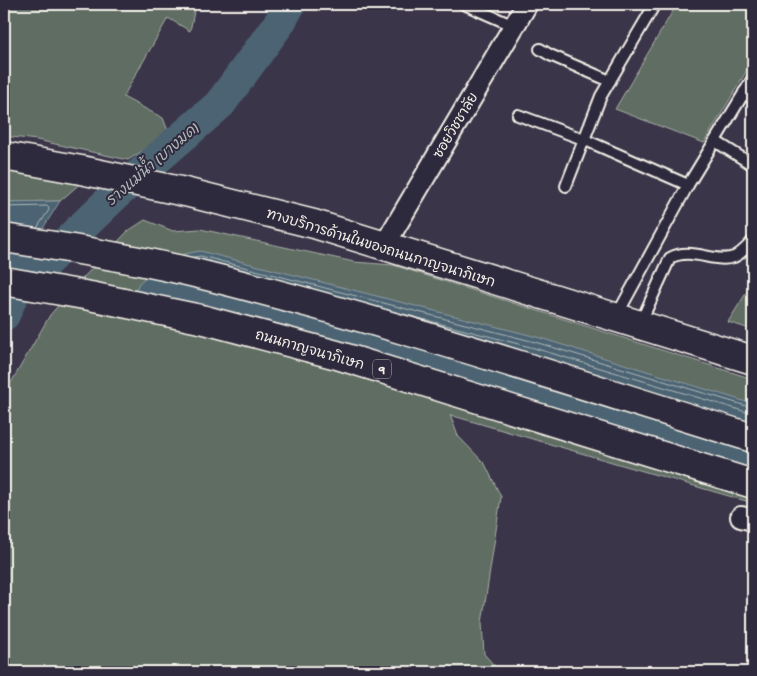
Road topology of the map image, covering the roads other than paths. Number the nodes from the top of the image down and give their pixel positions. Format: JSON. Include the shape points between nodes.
{"nodes":[{"id":1,"x":464,"y":4,"type":"edge"},
{"id":2,"x":527,"y":4,"type":"edge"},
{"id":3,"x":655,"y":4,"type":"edge"},
{"id":4,"x":514,"y":26,"type":"junction"},
{"id":5,"x":540,"y":49,"type":"dead end"},
{"id":6,"x":753,"y":78,"type":"edge"},
{"id":7,"x":610,"y":81,"type":"junction"},
{"id":8,"x":749,"y":95,"type":"edge"},
{"id":9,"x":518,"y":115,"type":"dead end"},
{"id":10,"x":583,"y":139,"type":"junction"},
{"id":11,"x":715,"y":141,"type":"junction"},
{"id":12,"x":4,"y":156,"type":"edge"},
{"id":13,"x":753,"y":165,"type":"edge"},
{"id":14,"x":688,"y":185,"type":"junction"},
{"id":15,"x":566,"y":186,"type":"dead end"},
{"id":16,"x":4,"y":238,"type":"edge"},
{"id":17,"x":752,"y":242,"type":"edge"},
{"id":18,"x":384,"y":246,"type":"junction"},
{"id":19,"x":4,"y":281,"type":"edge"},
{"id":20,"x":628,"y":321,"type":"junction"},
{"id":21,"x":753,"y":360,"type":"edge"},
{"id":22,"x":753,"y":438,"type":"edge"},
{"id":23,"x":753,"y":484,"type":"edge"}],
"edges":[{"from":1,"to":4,"type":"lane"},
{"from":2,"to":4,"type":"street","name":"ซอยวิชชาลัย"},
{"from":3,"to":7,"type":"lane"},
{"from":4,"to":18,"type":"street","name":"ซอยวิชชาลัย"},
{"from":5,"to":7,"type":"lane"},
{"from":6,"to":8,"type":"lane"},
{"from":7,"to":10,"type":"lane"},
{"from":8,"to":11,"type":"lane"},
{"from":9,"to":10,"type":"lane"},
{"from":10,"to":14,"type":"lane"},
{"from":10,"to":15,"type":"lane"},
{"from":11,"to":13,"type":"lane"},
{"from":11,"to":14,"type":"lane"},
{"from":12,"to":18,"type":"main road","name":"ทางบริการด้านในของถนนกาญจนาภิเษก","via":[[118,178],[290,218]]},
{"from":14,"to":20,"type":"lane"},
{"from":16,"to":22,"type":"main road","via":[[201,274],[335,309]]},
{"from":17,"to":20,"type":"lane","via":[[728,258],[685,253],[670,258]]},
{"from":18,"to":20,"type":"main road","name":"ทางบริการด้านในของถนนกาญจนาภิเษก"},
{"from":19,"to":23,"type":"main road","name":"ถนนกาญจนาภิเษก","number":"9","via":[[205,320],[337,355]]},
{"from":20,"to":21,"type":"main road","name":"ทางบริการด้านในของถนนกาญจนาภิเษก"}]}
